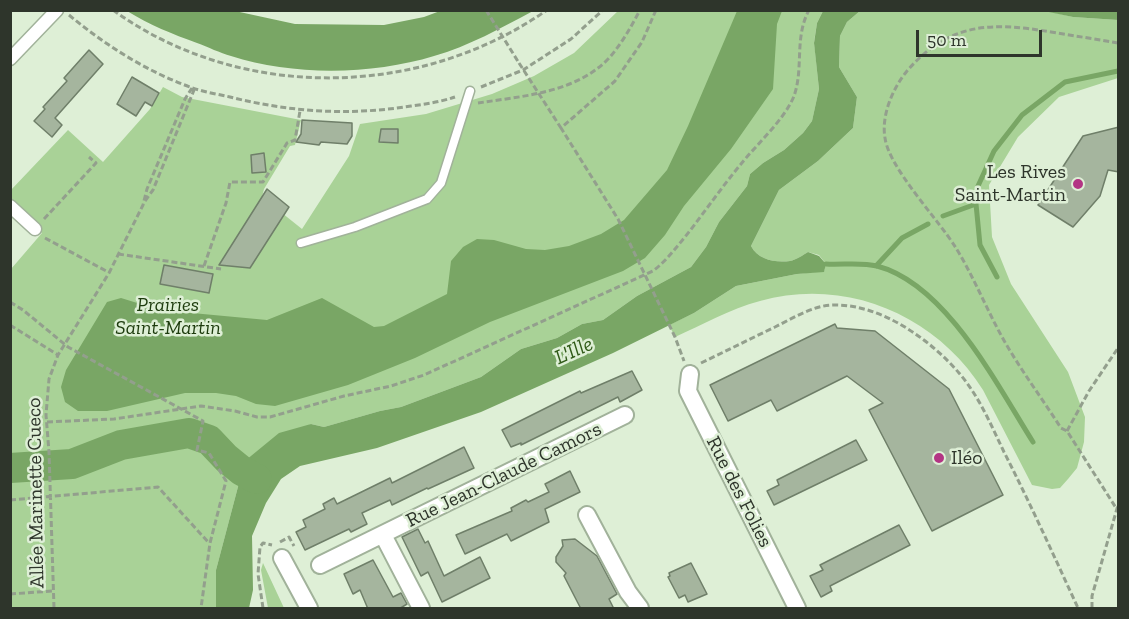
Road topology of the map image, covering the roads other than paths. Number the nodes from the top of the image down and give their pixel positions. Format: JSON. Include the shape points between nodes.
{"nodes":[{"id":1,"x":57,"y":10,"type":"edge"},
{"id":2,"x":10,"y":59,"type":"edge"},
{"id":3,"x":470,"y":91,"type":"road end"},
{"id":4,"x":10,"y":206,"type":"edge"},
{"id":5,"x":35,"y":229,"type":"road end"},
{"id":6,"x":301,"y":243,"type":"dead end"},
{"id":7,"x":690,"y":374,"type":"road end"},
{"id":8,"x":625,"y":415,"type":"dead end"},
{"id":9,"x":587,"y":515,"type":"dead end"},
{"id":10,"x":383,"y":535,"type":"junction"},
{"id":11,"x":278,"y":552,"type":"road end"},
{"id":12,"x":320,"y":565,"type":"dead end"},
{"id":13,"x":309,"y":609,"type":"edge"},
{"id":14,"x":421,"y":609,"type":"edge"},
{"id":15,"x":640,"y":609,"type":"edge"},
{"id":16,"x":797,"y":609,"type":"edge"}],
"edges":[{"from":1,"to":2,"type":"street"},
{"from":3,"to":6,"type":"lane","via":[[441,183],[427,199]]},
{"from":4,"to":5,"type":"street"},
{"from":7,"to":16,"type":"street","name":"Rue des Folies","via":[[688,391]]},
{"from":8,"to":10,"type":"street","name":"Rue Jean-Claude Camors"},
{"from":9,"to":15,"type":"street"},
{"from":10,"to":12,"type":"street","name":"Rue Jean-Claude Camors"},
{"from":10,"to":14,"type":"street","name":"Rue Jean-Claude Camors"},
{"from":11,"to":13,"type":"street"}]}
